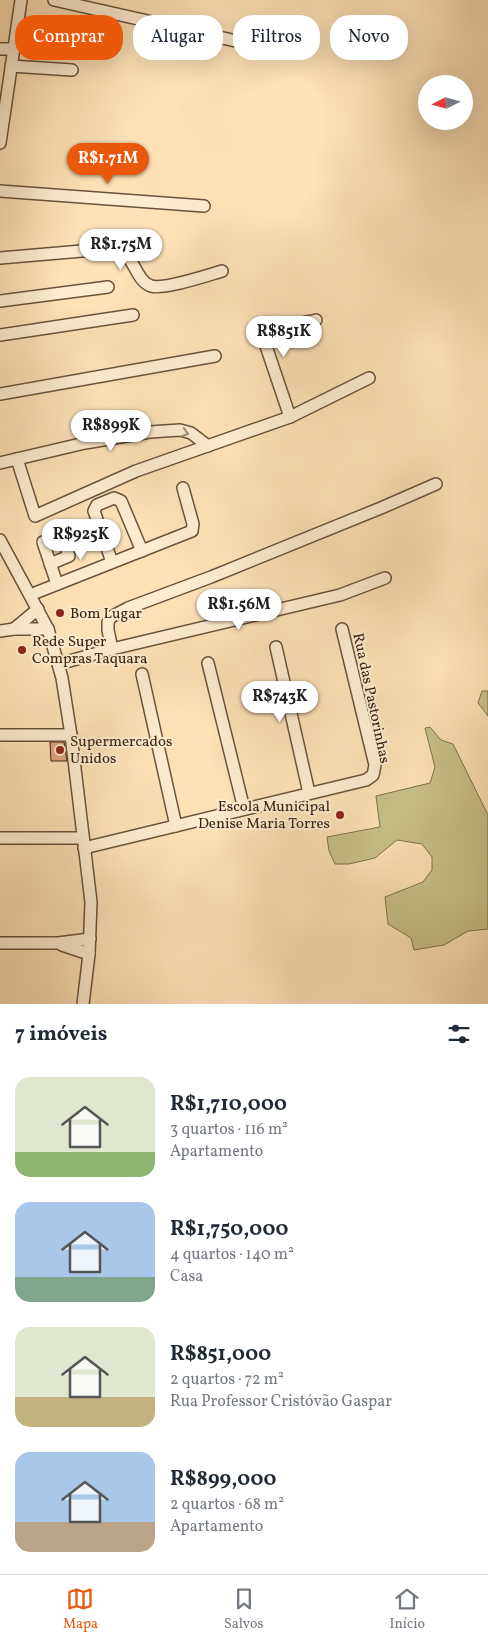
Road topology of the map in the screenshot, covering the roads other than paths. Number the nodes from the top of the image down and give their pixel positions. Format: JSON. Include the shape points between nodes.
{"nodes":[{"id":1,"x":21,"y":0,"type":"edge"},
{"id":2,"x":54,"y":0,"type":"edge"},
{"id":3,"x":233,"y":40,"type":"edge"},
{"id":4,"x":0,"y":49,"type":"edge"},
{"id":5,"x":14,"y":50,"type":"junction"},
{"id":6,"x":11,"y":66,"type":"junction"},
{"id":7,"x":72,"y":70,"type":"dead end"},
{"id":8,"x":0,"y":143,"type":"edge"},
{"id":9,"x":0,"y":191,"type":"edge"},
{"id":10,"x":204,"y":206,"type":"dead end"},
{"id":11,"x":0,"y":258,"type":"edge"},
{"id":12,"x":222,"y":270,"type":"dead end"},
{"id":13,"x":108,"y":288,"type":"dead end"},
{"id":14,"x":0,"y":301,"type":"edge"},
{"id":15,"x":133,"y":315,"type":"dead end"},
{"id":16,"x":316,"y":320,"type":"dead end"},
{"id":17,"x":0,"y":335,"type":"edge"},
{"id":18,"x":215,"y":356,"type":"dead end"},
{"id":19,"x":369,"y":378,"type":"dead end"},
{"id":20,"x":0,"y":394,"type":"edge"},
{"id":21,"x":290,"y":417,"type":"junction"},
{"id":22,"x":208,"y":446,"type":"junction"},
{"id":23,"x":17,"y":459,"type":"junction"},
{"id":24,"x":0,"y":463,"type":"edge"},
{"id":25,"x":436,"y":484,"type":"dead end"},
{"id":26,"x":183,"y":488,"type":"dead end"},
{"id":27,"x":62,"y":535,"type":"dead end"},
{"id":28,"x":0,"y":540,"type":"edge"},
{"id":29,"x":42,"y":542,"type":"dead end"},
{"id":30,"x":142,"y":551,"type":"junction"},
{"id":31,"x":112,"y":562,"type":"junction"},
{"id":32,"x":50,"y":564,"type":"junction"},
{"id":33,"x":385,"y":578,"type":"dead end"},
{"id":34,"x":57,"y":584,"type":"junction"},
{"id":35,"x":30,"y":595,"type":"junction"},
{"id":36,"x":38,"y":609,"type":"junction"},
{"id":37,"x":14,"y":629,"type":"junction"},
{"id":38,"x":48,"y":629,"type":"junction"},
{"id":39,"x":342,"y":629,"type":"dead end"},
{"id":40,"x":0,"y":632,"type":"edge"},
{"id":41,"x":276,"y":647,"type":"dead end"},
{"id":42,"x":112,"y":649,"type":"junction"},
{"id":43,"x":59,"y":664,"type":"junction"},
{"id":44,"x":208,"y":664,"type":"dead end"},
{"id":45,"x":142,"y":674,"type":"dead end"},
{"id":46,"x":0,"y":735,"type":"edge"},
{"id":47,"x":71,"y":735,"type":"junction"},
{"id":48,"x":309,"y":793,"type":"junction"},
{"id":49,"x":244,"y":809,"type":"junction"},
{"id":50,"x":176,"y":826,"type":"junction"},
{"id":51,"x":0,"y":838,"type":"edge"},
{"id":52,"x":84,"y":843,"type":"junction"},
{"id":53,"x":90,"y":939,"type":"junction"},
{"id":54,"x":0,"y":943,"type":"edge"},
{"id":55,"x":58,"y":944,"type":"junction"},
{"id":56,"x":89,"y":954,"type":"junction"},
{"id":57,"x":82,"y":1004,"type":"edge"}],
"edges":[{"from":1,"to":5,"type":"street"},
{"from":2,"to":3,"type":"street"},
{"from":4,"to":5,"type":"street"},
{"from":5,"to":6,"type":"street"},
{"from":6,"to":7,"type":"street"},
{"from":6,"to":8,"type":"street"},
{"from":9,"to":10,"type":"street"},
{"from":11,"to":12,"type":"street","via":[[117,250],[125,254],[145,282],[152,286],[187,281]]},
{"from":13,"to":14,"type":"street"},
{"from":15,"to":17,"type":"street"},
{"from":16,"to":21,"type":"street","via":[[275,329],[264,336]]},
{"from":18,"to":20,"type":"street"},
{"from":19,"to":21,"type":"street"},
{"from":21,"to":22,"type":"street"},
{"from":23,"to":22,"type":"street","one_way":true,"via":[[150,432],[180,430],[191,433]]},
{"from":22,"to":23,"type":"street","via":[[105,484],[35,516]]},
{"from":23,"to":24,"type":"street"},
{"from":25,"to":42,"type":"street","via":[[111,616],[108,630]]},
{"from":26,"to":30,"type":"street","via":[[192,531]]},
{"from":27,"to":32,"type":"street","via":[[69,556]]},
{"from":28,"to":35,"type":"street"},
{"from":29,"to":32,"type":"street"},
{"from":30,"to":31,"type":"street"},
{"from":30,"to":31,"type":"street","via":[[121,501],[114,498],[97,505],[94,511]]},
{"from":31,"to":34,"type":"street"},
{"from":32,"to":34,"type":"street"},
{"from":33,"to":42,"type":"street","via":[[340,594]]},
{"from":34,"to":35,"type":"street"},
{"from":35,"to":36,"type":"street"},
{"from":36,"to":37,"type":"street"},
{"from":36,"to":38,"type":"street"},
{"from":37,"to":38,"type":"street"},
{"from":37,"to":40,"type":"street"},
{"from":38,"to":43,"type":"street"},
{"from":39,"to":48,"type":"street","name":"Rua das Pastorinhas","via":[[375,765],[373,775],[366,780]]},
{"from":41,"to":48,"type":"street"},
{"from":42,"to":43,"type":"street"},
{"from":43,"to":47,"type":"street"},
{"from":44,"to":49,"type":"street"},
{"from":45,"to":50,"type":"street"},
{"from":46,"to":47,"type":"street"},
{"from":47,"to":52,"type":"street"},
{"from":48,"to":49,"type":"street","name":"Rua das Pastorinhas"},
{"from":49,"to":50,"type":"street","name":"Rua das Pastorinhas"},
{"from":50,"to":52,"type":"street","name":"Rua das Pastorinhas"},
{"from":51,"to":52,"type":"street","name":"Rua das Pastorinhas"},
{"from":52,"to":53,"type":"street","via":[[91,902]]},
{"from":53,"to":55,"type":"street"},
{"from":53,"to":56,"type":"street"},
{"from":54,"to":55,"type":"street"},
{"from":55,"to":56,"type":"street"},
{"from":56,"to":57,"type":"street"}]}
